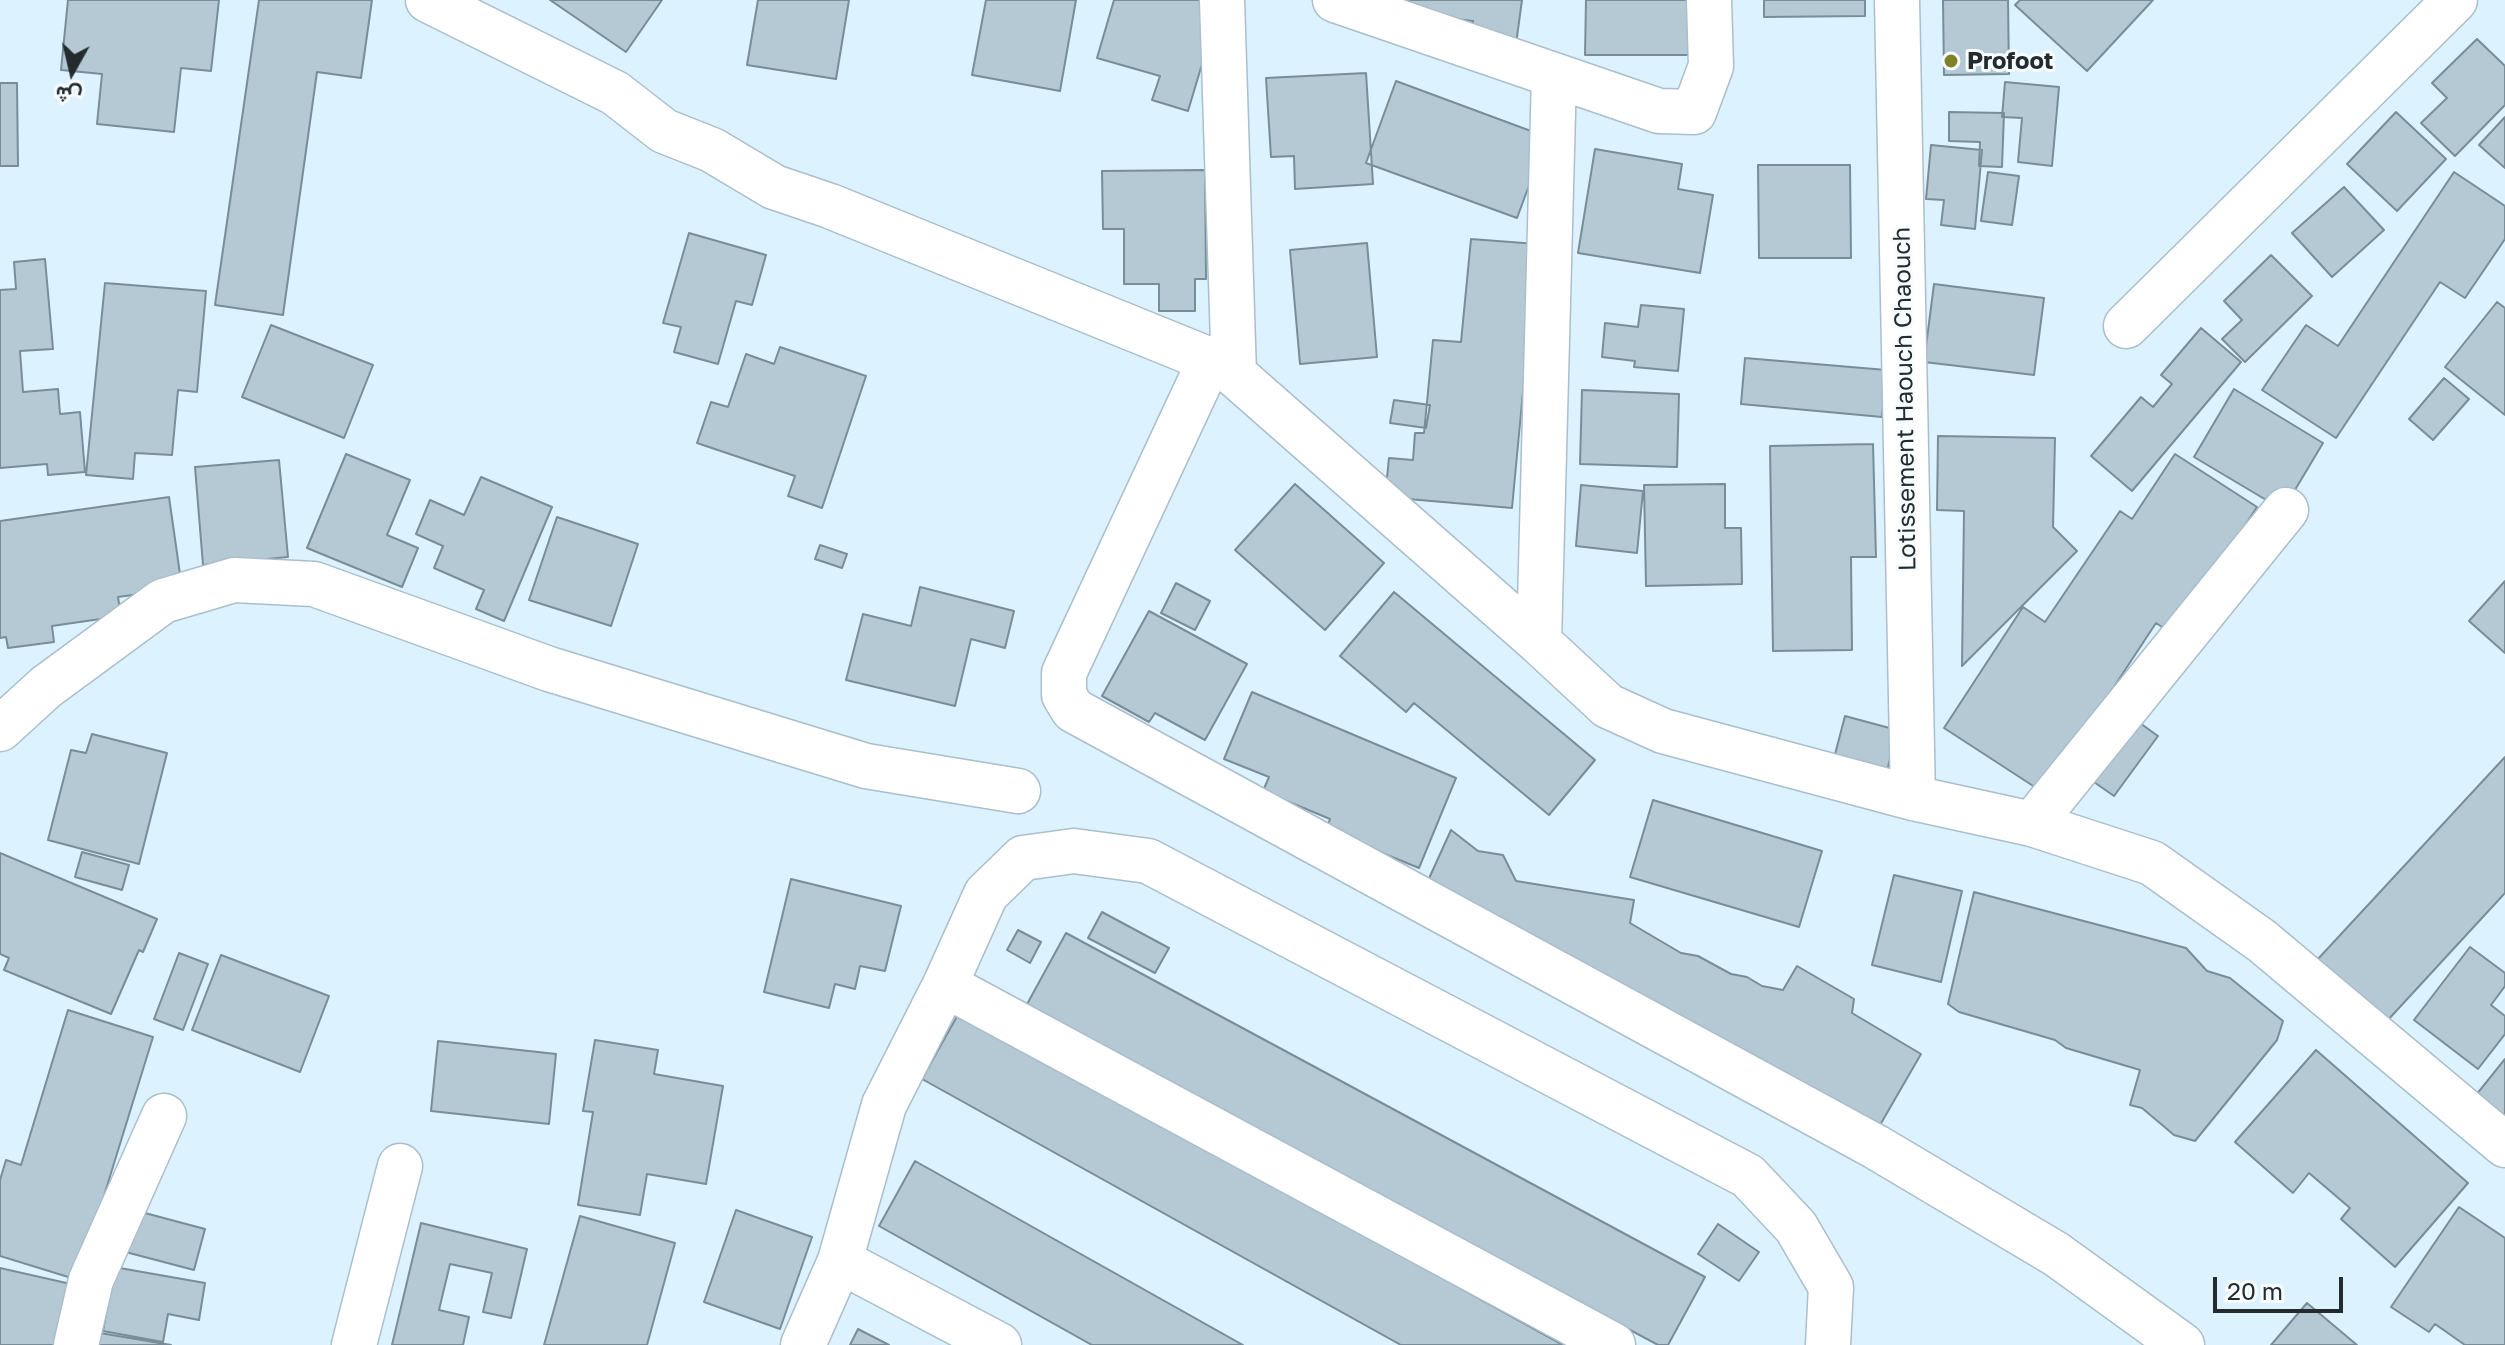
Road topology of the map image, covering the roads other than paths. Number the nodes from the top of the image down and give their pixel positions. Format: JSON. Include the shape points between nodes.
{"nodes":[{"id":1,"x":428,"y":0,"type":"edge"},
{"id":2,"x":1222,"y":0,"type":"edge"},
{"id":3,"x":1335,"y":0,"type":"edge"},
{"id":4,"x":1709,"y":0,"type":"edge"},
{"id":5,"x":1897,"y":0,"type":"edge"},
{"id":6,"x":2455,"y":0,"type":"edge"},
{"id":7,"x":1554,"y":75,"type":"junction"},
{"id":8,"x":2126,"y":326,"type":"dead end"},
{"id":9,"x":1222,"y":367,"type":"junction"},
{"id":10,"x":2286,"y":510,"type":"dead end"},
{"id":11,"x":1539,"y":642,"type":"junction"},
{"id":12,"x":0,"y":729,"type":"edge"},
{"id":13,"x":1018,"y":791,"type":"dead end"},
{"id":14,"x":1913,"y":798,"type":"junction"},
{"id":15,"x":2032,"y":824,"type":"junction"},
{"id":16,"x":945,"y":985,"type":"junction"},
{"id":17,"x":164,"y":1116,"type":"dead end"},
{"id":18,"x":2505,"y":1145,"type":"edge"},
{"id":19,"x":400,"y":1166,"type":"dead end"},
{"id":20,"x":840,"y":1261,"type":"junction"},
{"id":21,"x":76,"y":1345,"type":"edge"},
{"id":22,"x":354,"y":1345,"type":"edge"},
{"id":23,"x":803,"y":1345,"type":"edge"},
{"id":24,"x":999,"y":1345,"type":"edge"},
{"id":25,"x":1613,"y":1345,"type":"edge"},
{"id":26,"x":1828,"y":1345,"type":"edge"},
{"id":27,"x":2182,"y":1345,"type":"edge"}],
"edges":[{"from":1,"to":9,"type":"street","via":[[615,93],[664,131],[712,150],[774,187]]},
{"from":2,"to":9,"type":"street"},
{"from":3,"to":7,"type":"street"},
{"from":4,"to":7,"type":"street","via":[[1711,66],[1694,112],[1659,111]]},
{"from":5,"to":14,"type":"street","name":"Lotissement Haouch Chaouch"},
{"from":6,"to":8,"type":"street"},
{"from":7,"to":11,"type":"street"},
{"from":9,"to":11,"type":"street"},
{"from":9,"to":27,"type":"street","via":[[1064,673],[1064,695],[1073,710],[1876,1147],[2056,1254]]},
{"from":10,"to":15,"type":"street"},
{"from":11,"to":14,"type":"street","via":[[1608,706],[1663,731]]},
{"from":12,"to":13,"type":"street","via":[[46,687],[163,601],[234,580],[314,584],[549,669],[866,766]]},
{"from":14,"to":15,"type":"street"},
{"from":15,"to":18,"type":"street","via":[[2152,863],[2262,941]]},
{"from":16,"to":20,"type":"street","via":[[884,1105]]},
{"from":16,"to":25,"type":"street"},
{"from":16,"to":26,"type":"street","via":[[986,894],[1023,858],[1074,851],[1148,861],[1748,1176],[1796,1227],[1831,1287]]},
{"from":17,"to":21,"type":"street","via":[[91,1280]]},
{"from":19,"to":22,"type":"street"},
{"from":20,"to":23,"type":"street"},
{"from":20,"to":24,"type":"street"}]}
